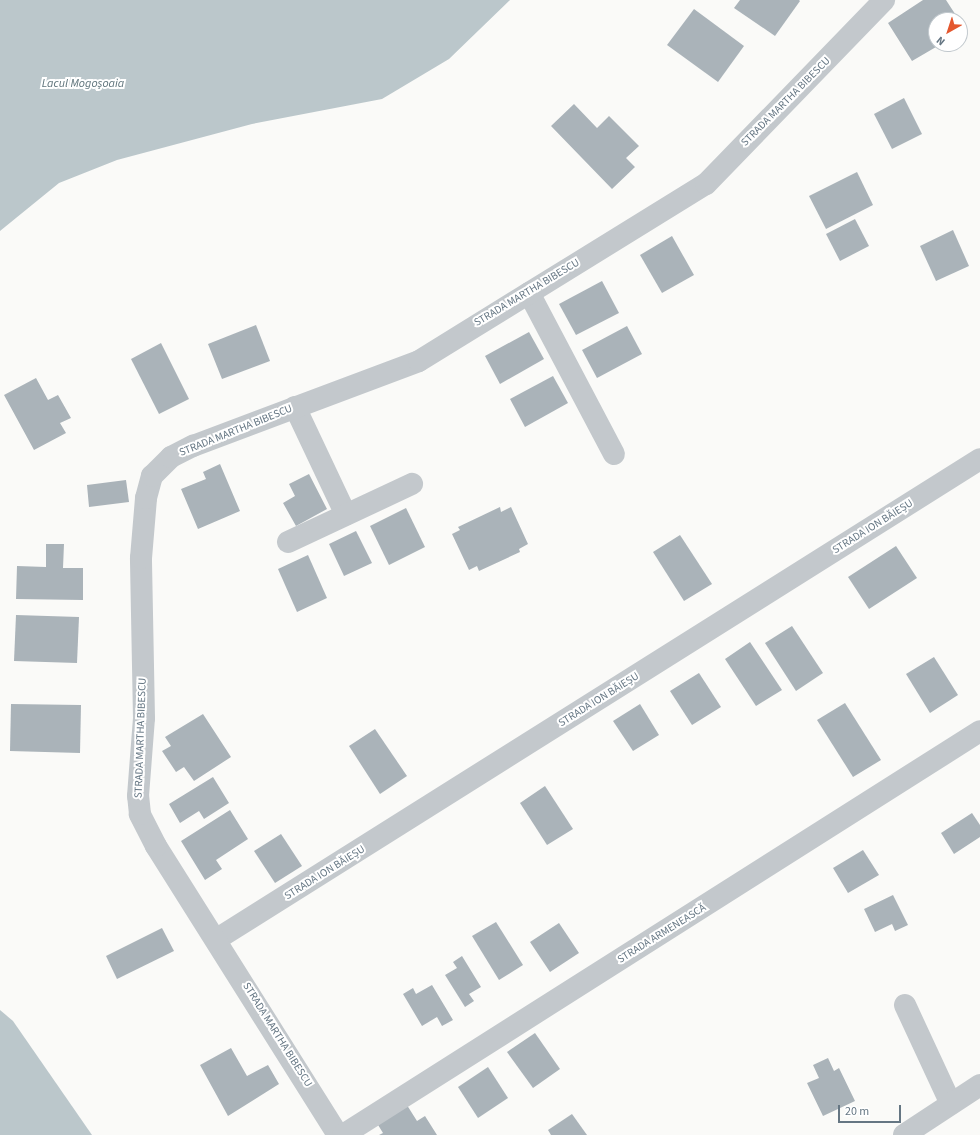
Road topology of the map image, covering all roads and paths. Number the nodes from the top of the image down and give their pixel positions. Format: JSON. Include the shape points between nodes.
{"nodes":[{"id":1,"x":884,"y":0,"type":"edge"},
{"id":2,"x":528,"y":293,"type":"junction"},
{"id":3,"x":295,"y":407,"type":"junction"},
{"id":4,"x":614,"y":454,"type":"dead end"},
{"id":5,"x":980,"y":459,"type":"edge"},
{"id":6,"x":412,"y":484,"type":"dead end"},
{"id":7,"x":346,"y":515,"type":"junction"},
{"id":8,"x":288,"y":542,"type":"dead end"},
{"id":9,"x":980,"y":731,"type":"edge"},
{"id":10,"x":218,"y":939,"type":"junction"},
{"id":11,"x":906,"y":1005,"type":"dead end"},
{"id":12,"x":980,"y":1085,"type":"edge"},
{"id":13,"x":951,"y":1104,"type":"junction"},
{"id":14,"x":338,"y":1135,"type":"edge"},
{"id":15,"x":343,"y":1135,"type":"edge"},
{"id":16,"x":904,"y":1135,"type":"edge"}],
"edges":[{"from":1,"to":2,"type":"street","name":"STRADA MARTHA BIBESCU","via":[[706,184]]},
{"from":2,"to":3,"type":"street","name":"STRADA MARTHA BIBESCU","via":[[418,361]]},
{"from":2,"to":4,"type":"street"},
{"from":3,"to":7,"type":"street"},
{"from":3,"to":10,"type":"street","name":"STRADA MARTHA BIBESCU","via":[[171,457],[152,476],[146,498],[141,558],[144,718],[138,796],[140,814],[156,846]]},
{"from":5,"to":10,"type":"street","name":"STRADA ION BĂIEȘU"},
{"from":6,"to":7,"type":"street"},
{"from":7,"to":8,"type":"street"},
{"from":9,"to":15,"type":"street","name":"STRADA ARMENEASCĂ"},
{"from":10,"to":14,"type":"street","name":"STRADA MARTHA BIBESCU"},
{"from":11,"to":13,"type":"street"},
{"from":12,"to":13,"type":"street"},
{"from":13,"to":16,"type":"street"}]}
